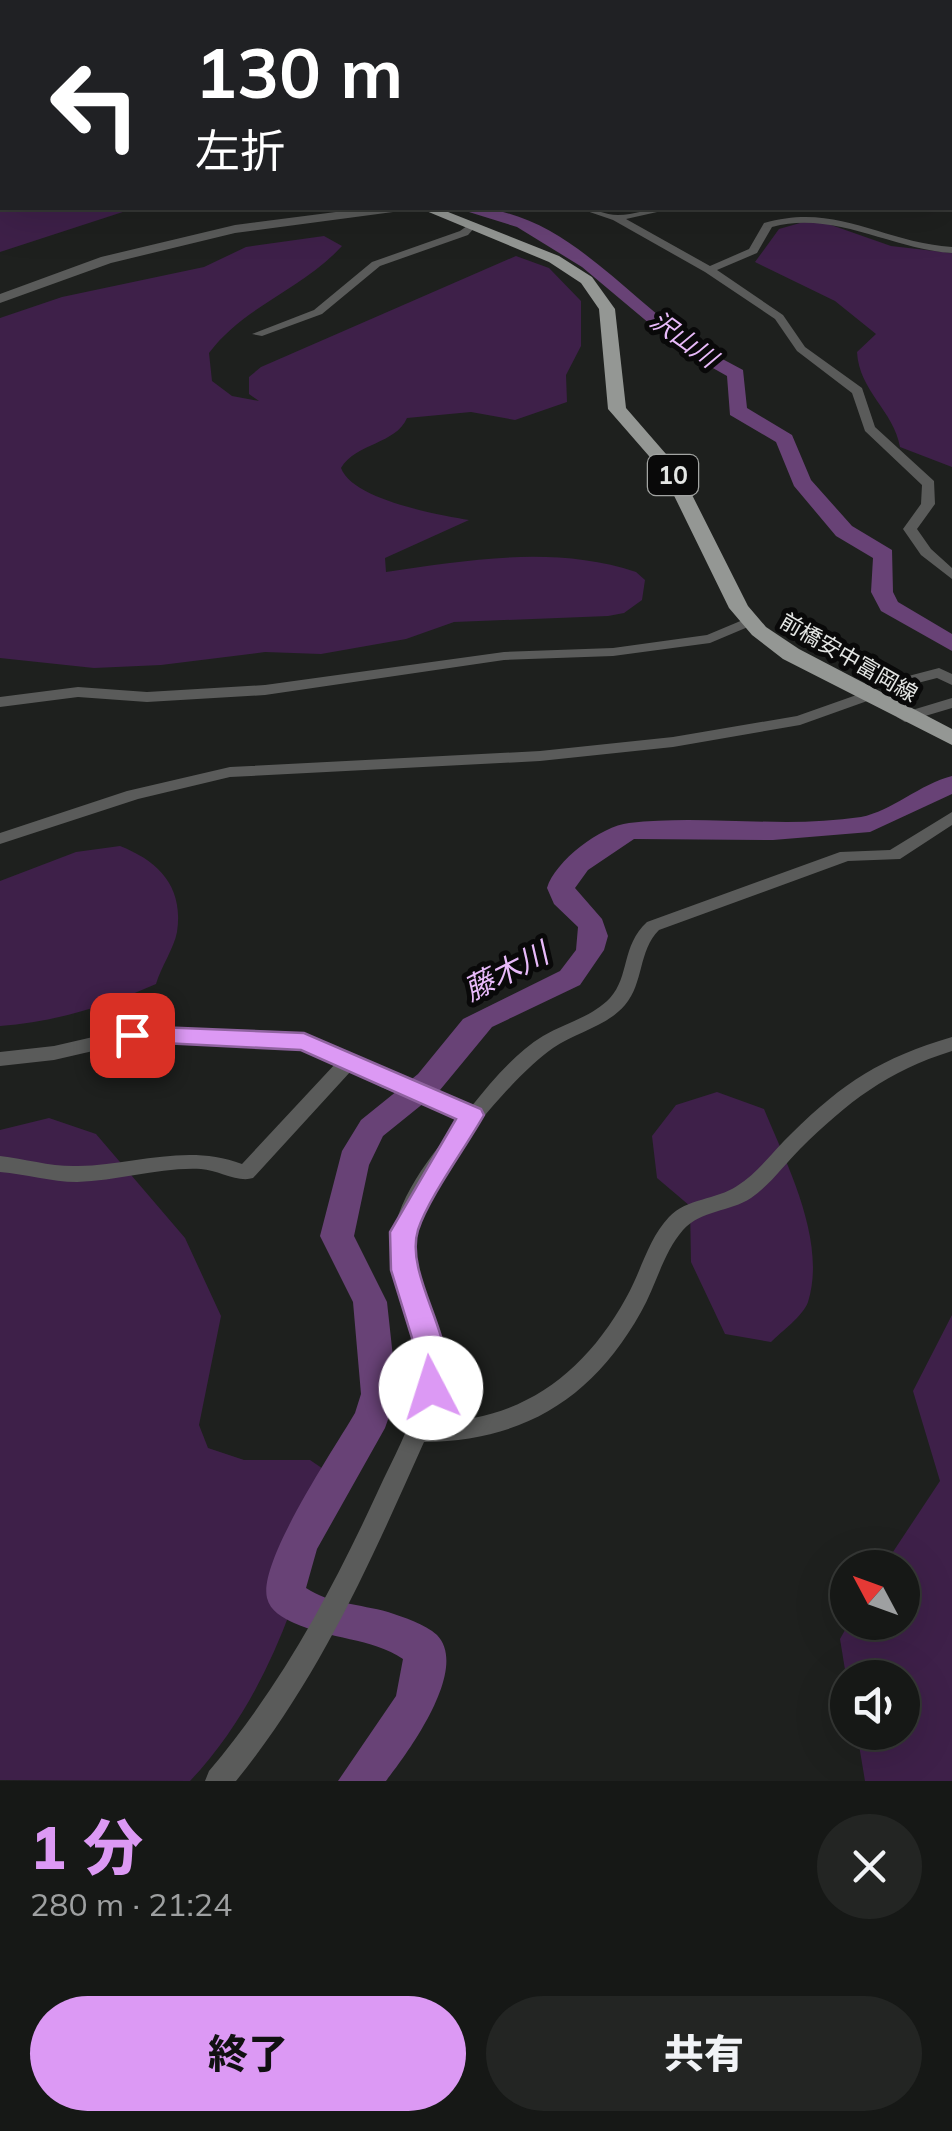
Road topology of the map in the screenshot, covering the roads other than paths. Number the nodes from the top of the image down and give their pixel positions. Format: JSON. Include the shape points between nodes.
{"nodes":[{"id":1,"x":131,"y":0,"type":"edge"},
{"id":2,"x":196,"y":0,"type":"edge"},
{"id":3,"x":216,"y":0,"type":"edge"},
{"id":4,"x":378,"y":210,"type":"edge"},
{"id":5,"x":431,"y":210,"type":"edge"},
{"id":6,"x":590,"y":210,"type":"edge"},
{"id":7,"x":653,"y":210,"type":"edge"},
{"id":8,"x":618,"y":218,"type":"junction"},
{"id":9,"x":471,"y":226,"type":"junction"},
{"id":10,"x":952,"y":250,"type":"edge"},
{"id":11,"x":709,"y":270,"type":"junction"},
{"id":12,"x":0,"y":300,"type":"edge"},
{"id":13,"x":258,"y":334,"type":"dead end"},
{"id":14,"x":952,"y":575,"type":"edge"},
{"id":15,"x":750,"y":621,"type":"junction"},
{"id":16,"x":952,"y":680,"type":"edge"},
{"id":17,"x":902,"y":682,"type":"dead end"},
{"id":18,"x":865,"y":697,"type":"junction"},
{"id":19,"x":0,"y":702,"type":"edge"},
{"id":20,"x":952,"y":702,"type":"edge"},
{"id":21,"x":905,"y":717,"type":"junction"},
{"id":22,"x":952,"y":738,"type":"edge"},
{"id":23,"x":952,"y":817,"type":"edge"},
{"id":24,"x":0,"y":839,"type":"edge"},
{"id":25,"x":952,"y":1044,"type":"edge"},
{"id":26,"x":0,"y":1059,"type":"edge"},
{"id":27,"x":349,"y":1062,"type":"junction"},
{"id":28,"x":472,"y":1115,"type":"junction"},
{"id":29,"x":0,"y":1164,"type":"edge"},
{"id":30,"x":416,"y":1432,"type":"junction"},
{"id":31,"x":219,"y":1781,"type":"edge"}],
"edges":[{"from":1,"to":2,"type":"street"},
{"from":2,"to":3,"type":"street"},
{"from":4,"to":12,"type":"street","via":[[235,229],[106,260]]},
{"from":5,"to":9,"type":"main road","name":"前橋安中富岡線","number":"10"},
{"from":6,"to":8,"type":"street"},
{"from":7,"to":8,"type":"street"},
{"from":8,"to":11,"type":"street"},
{"from":9,"to":13,"type":"street","via":[[376,264],[318,312]]},
{"from":9,"to":15,"type":"main road","name":"前橋安中富岡線","number":"10","via":[[581,274],[608,310],[617,409],[670,469]]},
{"from":10,"to":11,"type":"street","via":[[902,245],[809,215],[768,225],[752,251]]},
{"from":11,"to":14,"type":"street","via":[[779,317],[800,348],[858,391],[869,428],[929,484],[928,504],[910,529]]},
{"from":15,"to":18,"type":"main road","name":"前橋安中富岡線","number":"10"},
{"from":15,"to":19,"type":"street","via":[[710,640],[504,656],[265,690],[147,697],[78,692]]},
{"from":16,"to":17,"type":"street","via":[[939,673]]},
{"from":18,"to":21,"type":"main road","name":"前橋安中富岡線","number":"10"},
{"from":18,"to":24,"type":"street","via":[[800,720],[673,742],[230,772],[150,790]]},
{"from":20,"to":21,"type":"street"},
{"from":21,"to":22,"type":"main road","name":"前橋安中富岡線","number":"10"},
{"from":23,"to":28,"type":"street","via":[[894,855],[846,856],[652,926],[638,938],[623,994],[598,1018],[545,1043]]},
{"from":25,"to":30,"type":"street","via":[[864,1078],[743,1194],[690,1212],[674,1225],[619,1328],[542,1406],[479,1431]]},
{"from":26,"to":27,"type":"street","via":[[132,1035],[275,1038],[304,1042]]},
{"from":27,"to":28,"type":"street"},
{"from":27,"to":29,"type":"street","via":[[246,1173],[186,1160],[82,1174]]},
{"from":28,"to":30,"type":"street","via":[[404,1232],[406,1270],[431,1361],[431,1388]]},
{"from":30,"to":31,"type":"street","via":[[309,1659],[261,1734]]}]}
